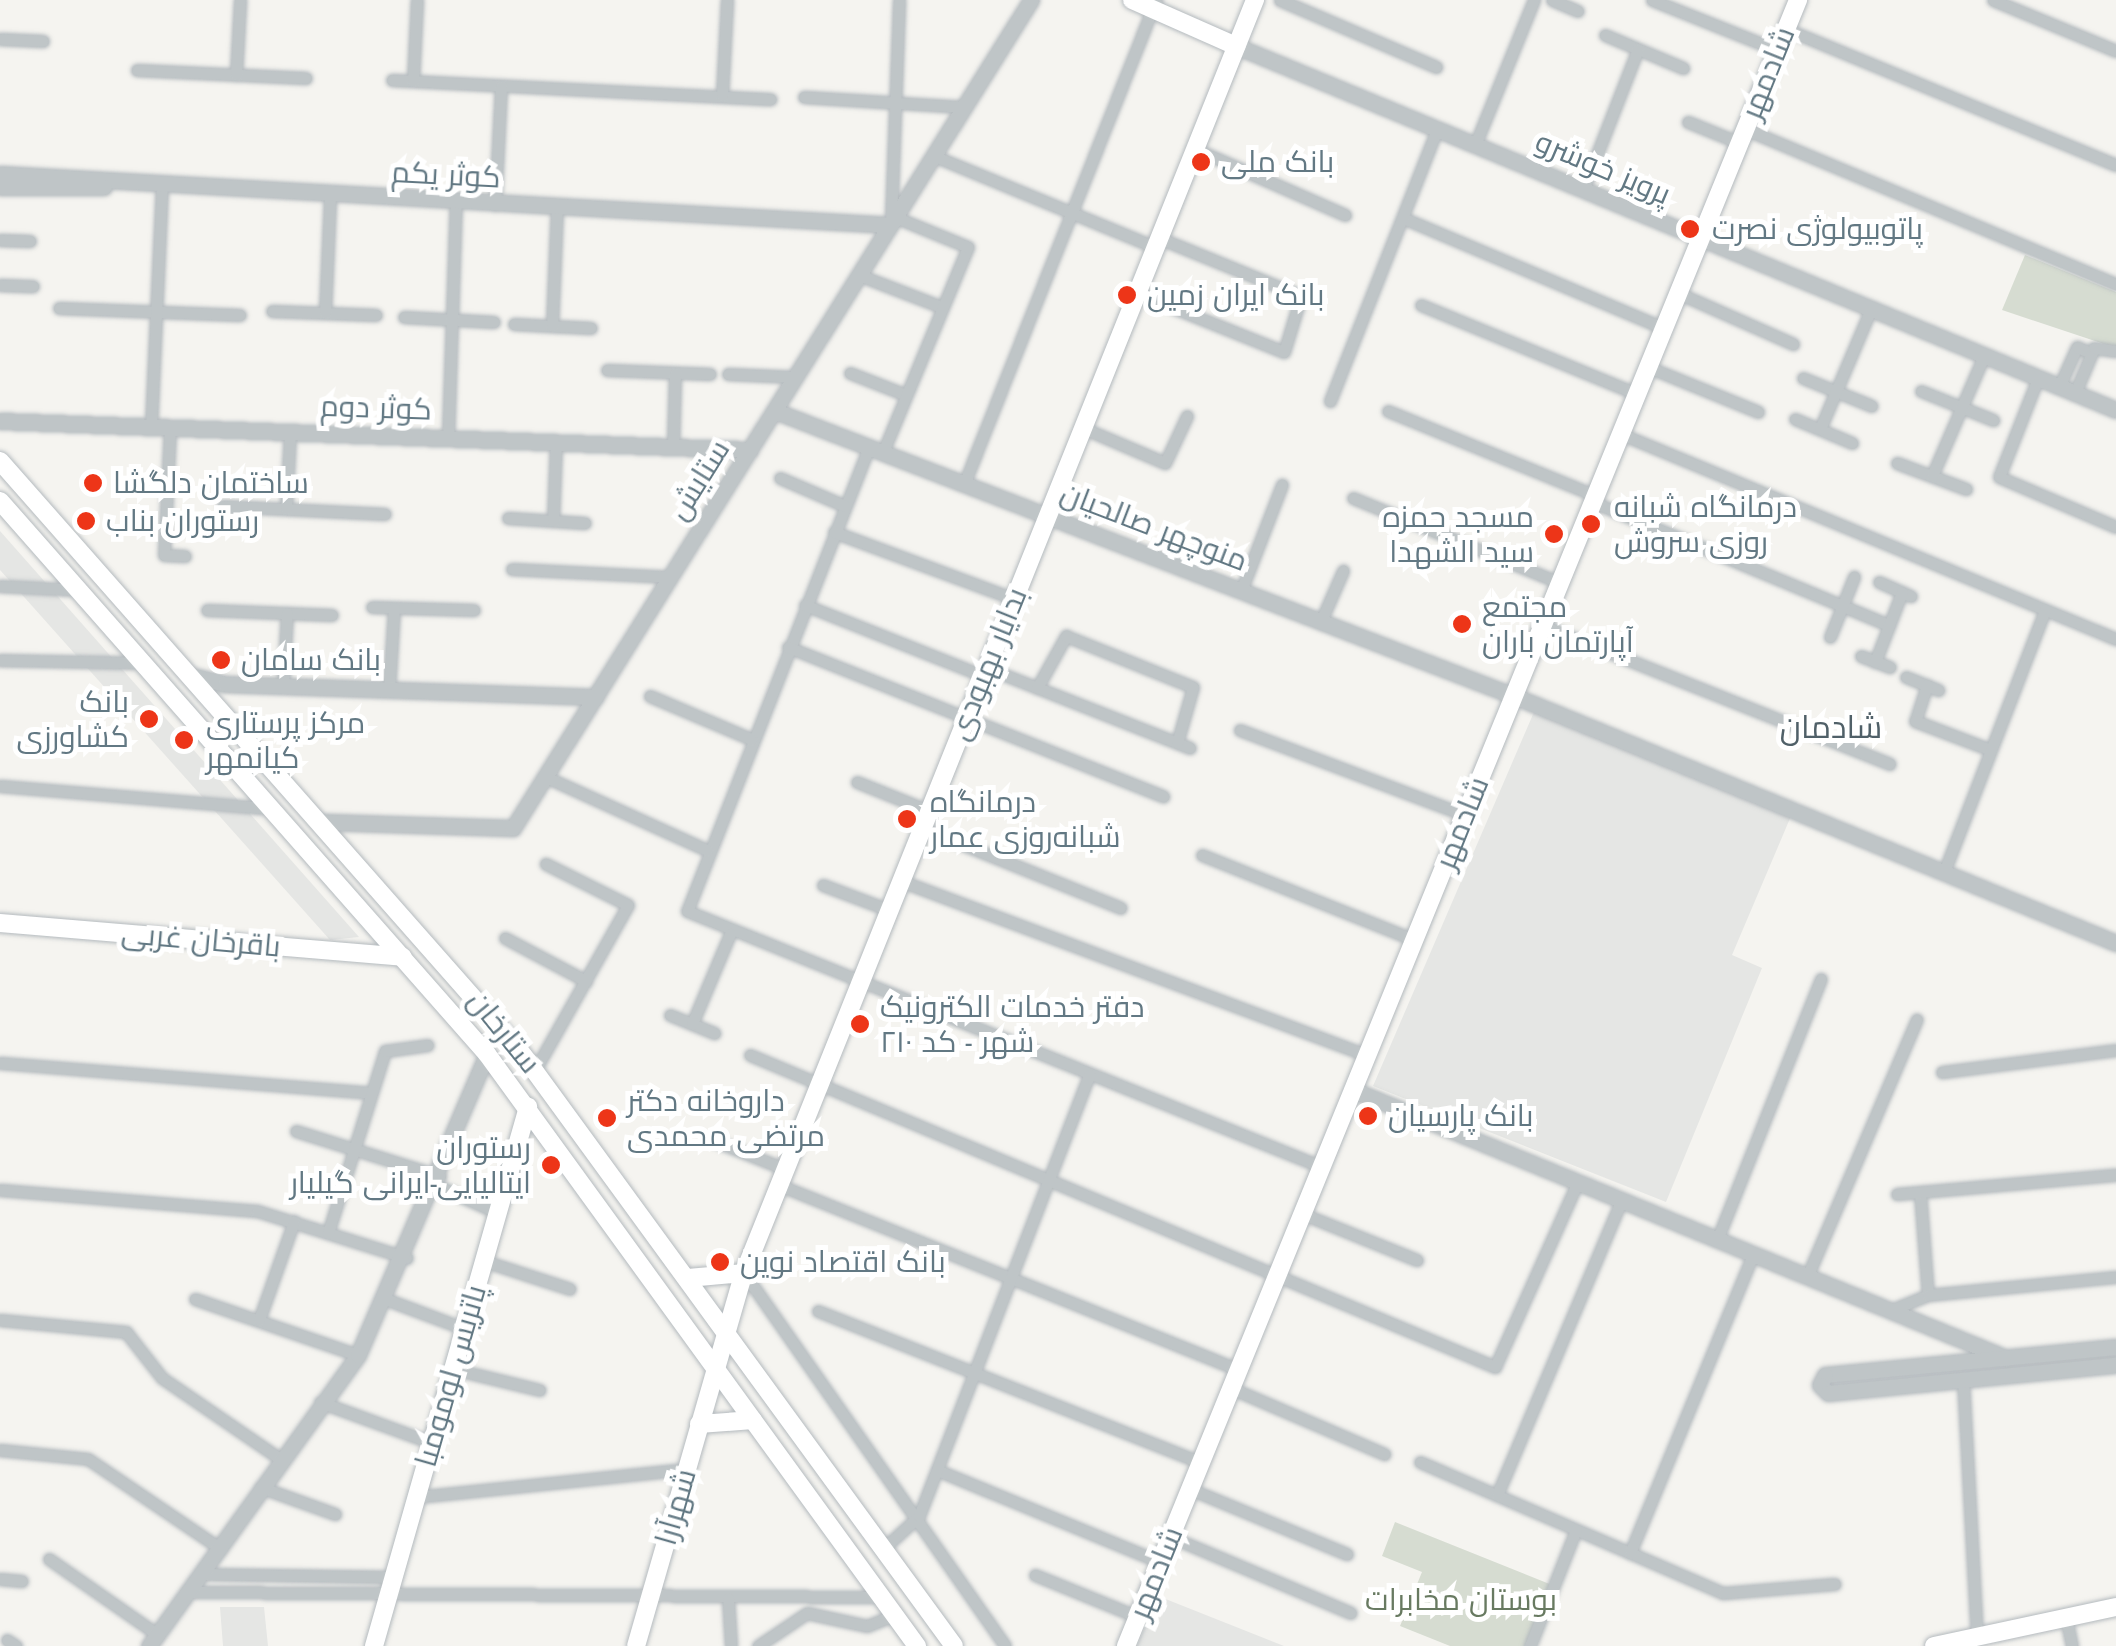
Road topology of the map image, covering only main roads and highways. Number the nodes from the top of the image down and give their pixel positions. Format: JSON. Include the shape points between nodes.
{"nodes":[{"id":1,"x":1132,"y":0,"type":"edge"},
{"id":2,"x":1255,"y":0,"type":"edge"},
{"id":3,"x":1798,"y":0,"type":"edge"},
{"id":4,"x":1154,"y":4,"type":"edge"},
{"id":5,"x":1236,"y":46,"type":"junction"},
{"id":6,"x":0,"y":462,"type":"edge"},
{"id":7,"x":0,"y":501,"type":"edge"},
{"id":8,"x":183,"y":669,"type":"junction"},
{"id":9,"x":160,"y":682,"type":"junction"},
{"id":10,"x":215,"y":704,"type":"junction"},
{"id":11,"x":194,"y":720,"type":"junction"},
{"id":12,"x":0,"y":923,"type":"edge"},
{"id":13,"x":403,"y":958,"type":"junction"},
{"id":14,"x":528,"y":1107,"type":"junction"},
{"id":15,"x":744,"y":1273,"type":"junction"},
{"id":16,"x":688,"y":1278,"type":"junction"},
{"id":17,"x":726,"y":1331,"type":"junction"},
{"id":18,"x":715,"y":1368,"type":"junction"},
{"id":19,"x":753,"y":1420,"type":"junction"},
{"id":20,"x":699,"y":1424,"type":"junction"},
{"id":21,"x":2116,"y":1607,"type":"edge"},
{"id":22,"x":374,"y":1646,"type":"edge"},
{"id":23,"x":636,"y":1646,"type":"edge"},
{"id":24,"x":917,"y":1646,"type":"edge"},
{"id":25,"x":954,"y":1646,"type":"edge"},
{"id":26,"x":1126,"y":1646,"type":"edge"},
{"id":27,"x":1934,"y":1646,"type":"edge"}],
"edges":[{"from":1,"to":4,"type":"main road"},
{"from":2,"to":5,"type":"main road","name":"بدایار بهبودی"},
{"from":3,"to":26,"type":"main road","name":"شادمهر"},
{"from":4,"to":5,"type":"main road"},
{"from":5,"to":15,"type":"main road","name":"بدایار بهبودی"},
{"from":6,"to":8,"type":"main road","name":"ستارخان"},
{"from":7,"to":9,"type":"main road","name":"ستارخان"},
{"from":8,"to":9,"type":"main road"},
{"from":8,"to":10,"type":"main road","name":"ستارخان"},
{"from":9,"to":11,"type":"main road","name":"ستارخان"},
{"from":10,"to":11,"type":"main road","via":[[192,700]]},
{"from":10,"to":16,"type":"main road","name":"ستارخان","via":[[325,822],[535,1070]]},
{"from":11,"to":13,"type":"main road","name":"ستارخان"},
{"from":12,"to":13,"type":"main road","name":"باقرخان غربی"},
{"from":13,"to":14,"type":"main road","name":"ستارخان"},
{"from":14,"to":18,"type":"main road","name":"ستارخان"},
{"from":14,"to":22,"type":"main road","name":"پاتریس لومومبا"},
{"from":15,"to":16,"type":"main road"},
{"from":15,"to":17,"type":"main road","name":"بدایار بهبودی"},
{"from":16,"to":17,"type":"main road","name":"ستارخان"},
{"from":17,"to":18,"type":"main road","name":"بدایار بهبودی"},
{"from":17,"to":25,"type":"main road","name":"ستارخان"},
{"from":18,"to":19,"type":"main road","name":"ستارخان"},
{"from":18,"to":20,"type":"main road","name":"شهرآرا"},
{"from":19,"to":20,"type":"main road"},
{"from":19,"to":24,"type":"main road","name":"ستارخان"},
{"from":20,"to":23,"type":"main road","name":"شهرآرا"},
{"from":21,"to":27,"type":"main road"}]}
